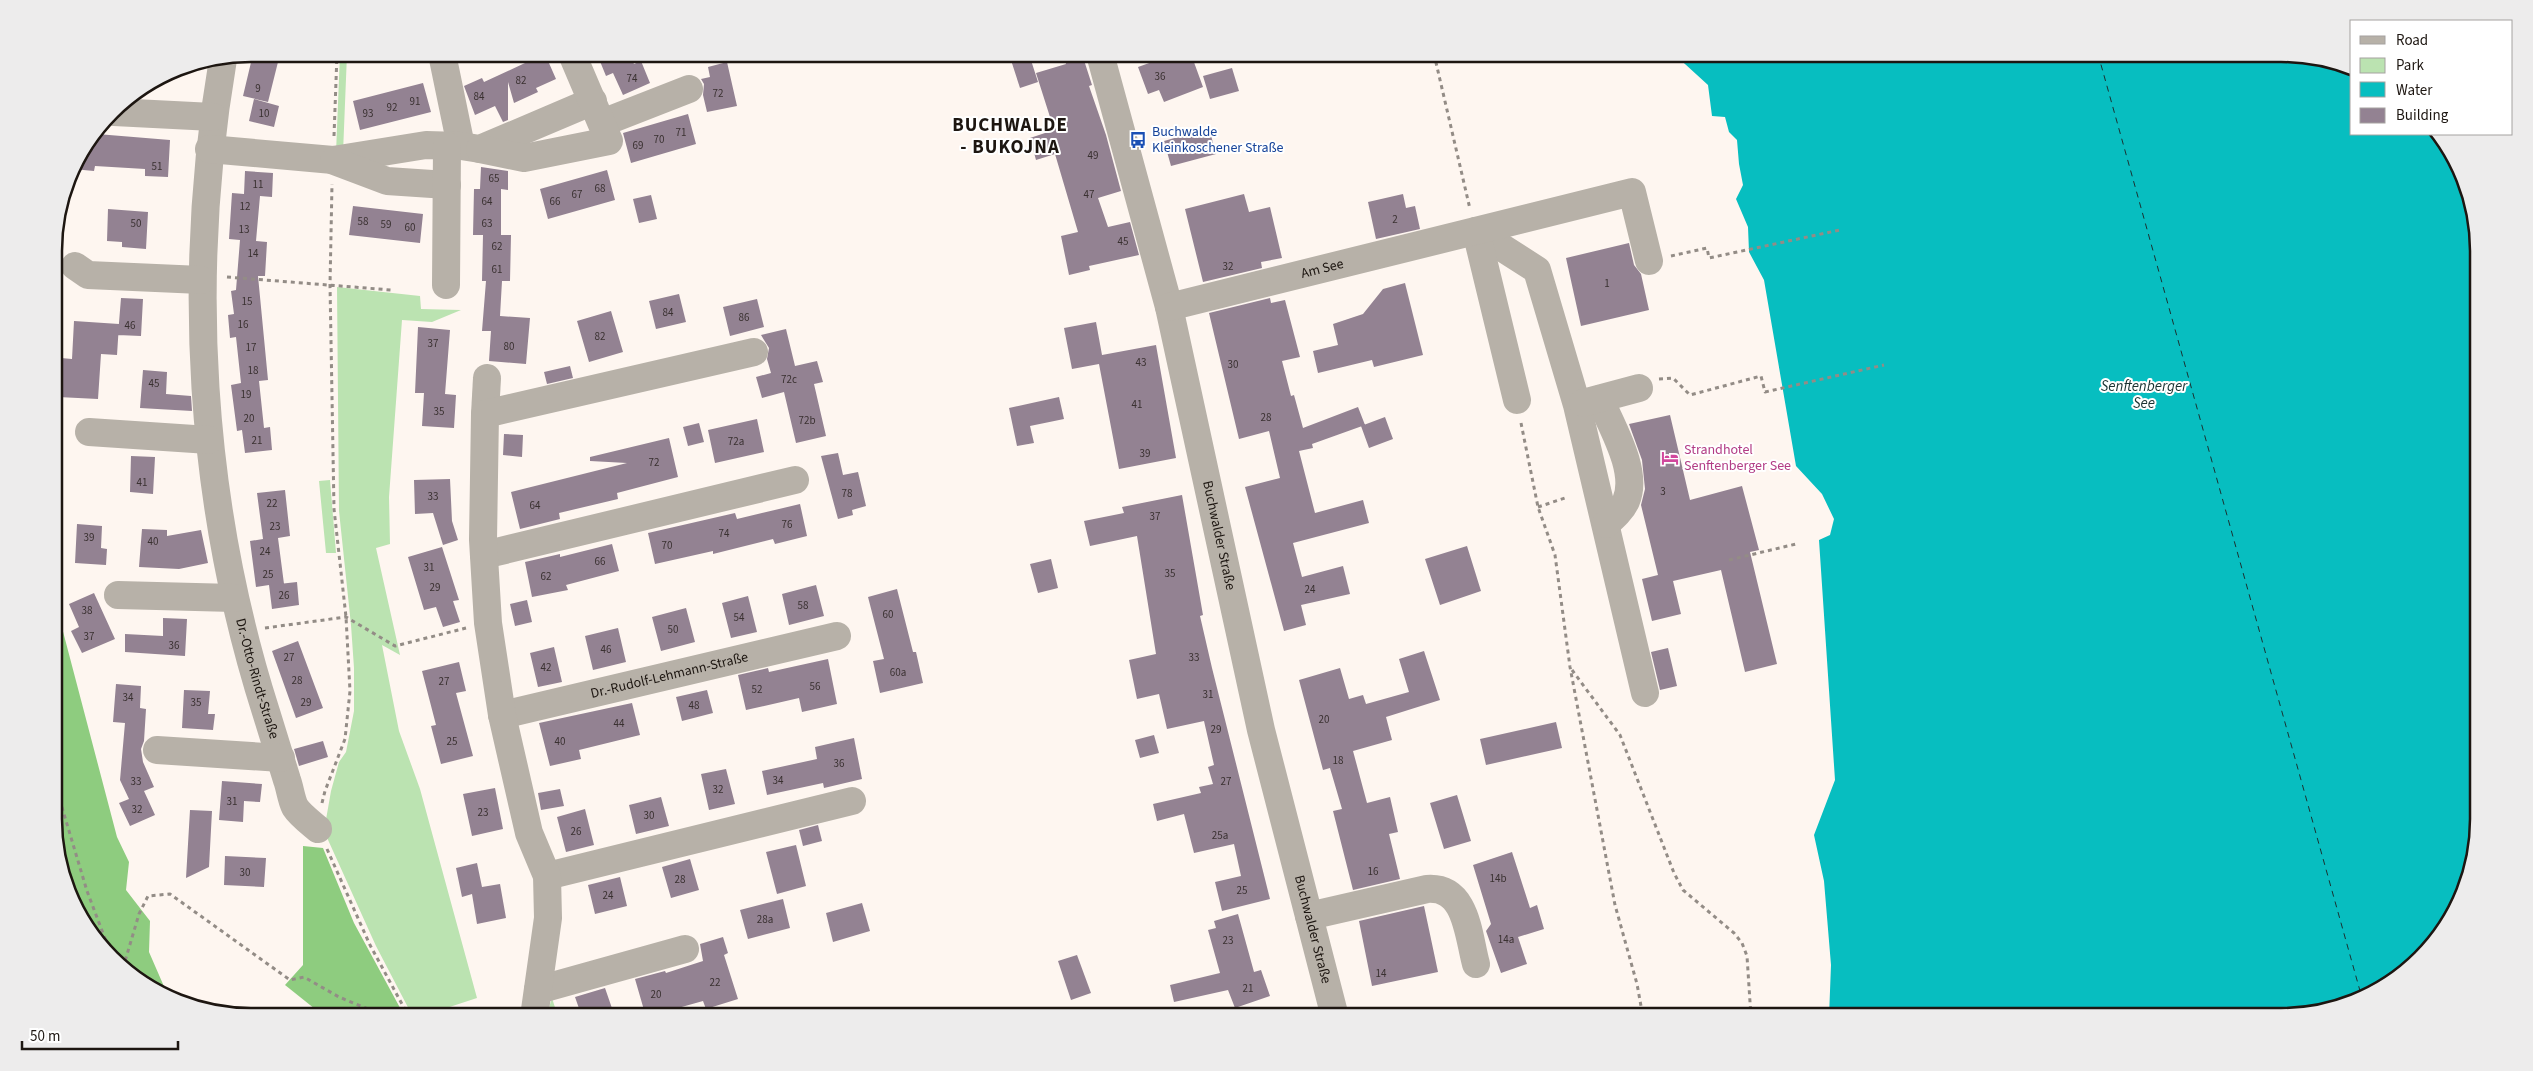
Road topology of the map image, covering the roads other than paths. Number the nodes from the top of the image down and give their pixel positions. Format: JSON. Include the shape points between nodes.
{"nodes":[{"id":1,"x":444,"y":62,"type":"edge"},
{"id":2,"x":576,"y":62,"type":"edge"},
{"id":3,"x":1102,"y":62,"type":"edge"},
{"id":4,"x":222,"y":65,"type":"edge"},
{"id":5,"x":689,"y":89,"type":"dead end"},
{"id":6,"x":124,"y":112,"type":"edge"},
{"id":7,"x":598,"y":112,"type":"junction"},
{"id":8,"x":213,"y":117,"type":"junction"},
{"id":9,"x":463,"y":147,"type":"junction"},
{"id":10,"x":209,"y":149,"type":"junction"},
{"id":11,"x":333,"y":160,"type":"junction"},
{"id":12,"x":448,"y":185,"type":"junction"},
{"id":13,"x":1476,"y":231,"type":"junction"},
{"id":14,"x":1649,"y":261,"type":"road end"},
{"id":15,"x":75,"y":266,"type":"dead end"},
{"id":16,"x":213,"y":278,"type":"junction"},
{"id":17,"x":446,"y":285,"type":"dead end"},
{"id":18,"x":1169,"y":307,"type":"junction"},
{"id":19,"x":754,"y":352,"type":"dead end"},
{"id":20,"x":487,"y":378,"type":"dead end"},
{"id":21,"x":1638,"y":388,"type":"road end"},
{"id":22,"x":1516,"y":400,"type":"road end"},
{"id":23,"x":1588,"y":402,"type":"junction"},
{"id":24,"x":486,"y":414,"type":"junction"},
{"id":25,"x":90,"y":432,"type":"dead end"},
{"id":26,"x":210,"y":440,"type":"junction"},
{"id":27,"x":795,"y":480,"type":"dead end"},
{"id":28,"x":484,"y":555,"type":"junction"},
{"id":29,"x":118,"y":595,"type":"dead end"},
{"id":30,"x":234,"y":598,"type":"junction"},
{"id":31,"x":837,"y":636,"type":"dead end"},
{"id":32,"x":1645,"y":693,"type":"dead end"},
{"id":33,"x":502,"y":715,"type":"junction"},
{"id":34,"x":157,"y":750,"type":"dead end"},
{"id":35,"x":281,"y":758,"type":"junction"},
{"id":36,"x":852,"y":801,"type":"dead end"},
{"id":37,"x":318,"y":829,"type":"road end"},
{"id":38,"x":547,"y":876,"type":"junction"},
{"id":39,"x":1309,"y":916,"type":"junction"},
{"id":40,"x":685,"y":949,"type":"dead end"},
{"id":41,"x":1476,"y":964,"type":"dead end"},
{"id":42,"x":538,"y":990,"type":"junction"},
{"id":43,"x":535,"y":1008,"type":"edge"},
{"id":44,"x":1334,"y":1008,"type":"edge"}],
"edges":[{"from":1,"to":9,"type":"street"},
{"from":2,"to":7,"type":"street"},
{"from":3,"to":18,"type":"street","name":"Buchwalder Straße"},
{"from":4,"to":8,"type":"street","name":"Dr.-Otto-Rindt-Straße"},
{"from":5,"to":7,"type":"street"},
{"from":6,"to":8,"type":"street"},
{"from":7,"to":9,"type":"street"},
{"from":7,"to":9,"type":"street","via":[[609,141],[524,158]]},
{"from":8,"to":10,"type":"street","name":"Dr.-Otto-Rindt-Straße"},
{"from":9,"to":11,"type":"street","via":[[426,145]]},
{"from":9,"to":12,"type":"street"},
{"from":10,"to":11,"type":"street"},
{"from":10,"to":16,"type":"street","name":"Dr.-Otto-Rindt-Straße"},
{"from":11,"to":12,"type":"street","via":[[387,181]]},
{"from":12,"to":17,"type":"street"},
{"from":13,"to":14,"type":"street","name":"Am See","via":[[1632,192]]},
{"from":13,"to":18,"type":"street","name":"Am See"},
{"from":13,"to":22,"type":"street"},
{"from":13,"to":23,"type":"street","via":[[1537,270]]},
{"from":15,"to":16,"type":"street","via":[[88,275]]},
{"from":16,"to":26,"type":"street","name":"Dr.-Otto-Rindt-Straße","via":[[204,369]]},
{"from":18,"to":39,"type":"street","name":"Buchwalder Straße","via":[[1260,730]]},
{"from":19,"to":24,"type":"street"},
{"from":20,"to":24,"type":"street"},
{"from":21,"to":23,"type":"street"},
{"from":23,"to":32,"type":"street","via":[[1606,524]]},
{"from":24,"to":28,"type":"street"},
{"from":25,"to":26,"type":"street"},
{"from":26,"to":30,"type":"street","name":"Dr.-Otto-Rindt-Straße"},
{"from":27,"to":28,"type":"street"},
{"from":28,"to":33,"type":"street","via":[[488,623]]},
{"from":29,"to":30,"type":"street","name":"Dr.-Otto-Rindt-Straße"},
{"from":30,"to":35,"type":"street","name":"Dr.-Otto-Rindt-Straße"},
{"from":31,"to":33,"type":"street","name":"Dr.-Rudolf-Lehmann-Straße"},
{"from":33,"to":38,"type":"street","via":[[528,834]]},
{"from":34,"to":35,"type":"street","name":"Dr.-Otto-Rindt-Straße"},
{"from":35,"to":37,"type":"street","name":"Dr.-Otto-Rindt-Straße","via":[[295,807]]},
{"from":36,"to":38,"type":"street"},
{"from":38,"to":42,"type":"street","via":[[548,918]]},
{"from":39,"to":41,"type":"street","via":[[1427,889],[1444,890],[1460,905]]},
{"from":39,"to":44,"type":"street","name":"Buchwalder Straße"},
{"from":40,"to":42,"type":"street"},
{"from":42,"to":43,"type":"street"}]}
